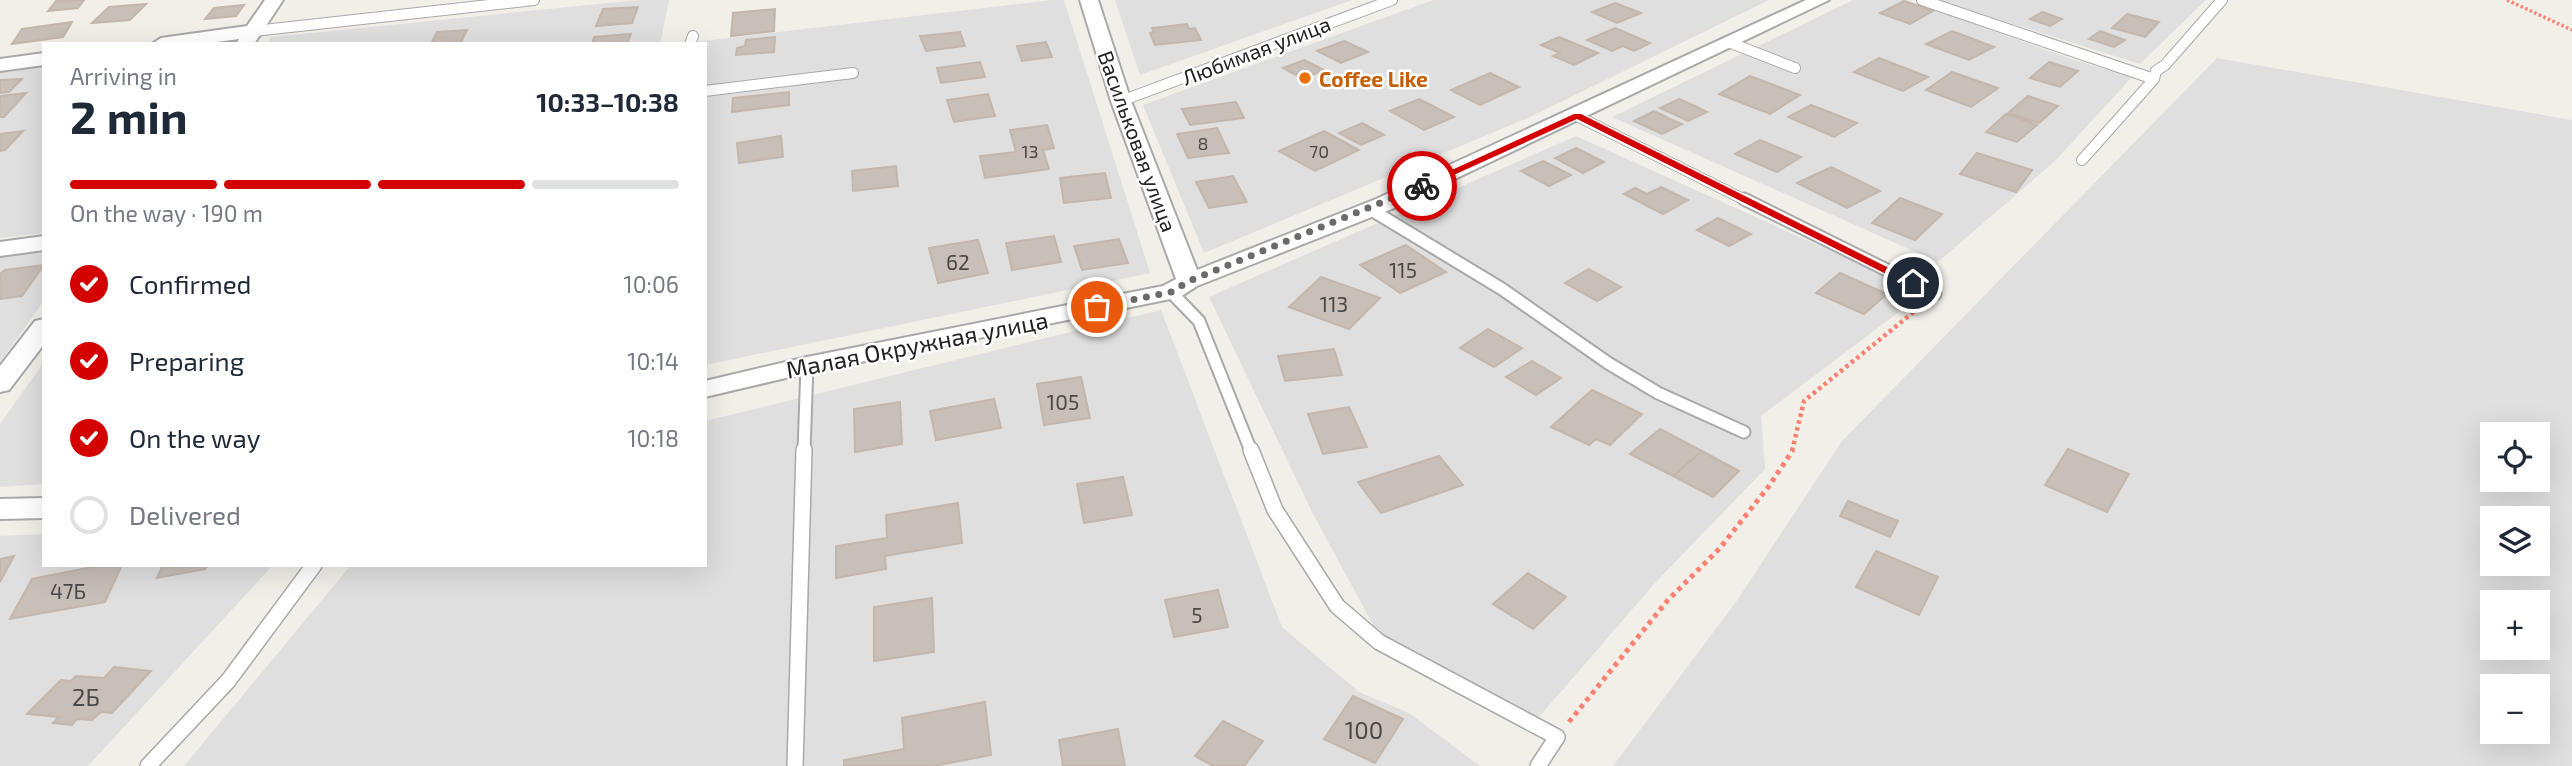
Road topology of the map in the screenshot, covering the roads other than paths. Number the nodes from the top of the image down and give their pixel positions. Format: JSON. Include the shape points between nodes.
{"nodes":[{"id":1,"x":274,"y":0,"type":"edge"},
{"id":2,"x":534,"y":0,"type":"edge"},
{"id":3,"x":1089,"y":0,"type":"edge"},
{"id":4,"x":1392,"y":0,"type":"edge"},
{"id":5,"x":1820,"y":0,"type":"edge"},
{"id":6,"x":1922,"y":0,"type":"edge"},
{"id":7,"x":2222,"y":0,"type":"edge"},
{"id":8,"x":249,"y":38,"type":"edge"},
{"id":9,"x":190,"y":42,"type":"edge"},
{"id":10,"x":1731,"y":43,"type":"junction"},
{"id":11,"x":42,"y":59,"type":"edge"},
{"id":12,"x":0,"y":65,"type":"edge"},
{"id":13,"x":1795,"y":68,"type":"dead end"},
{"id":14,"x":853,"y":73,"type":"dead end"},
{"id":15,"x":2154,"y":79,"type":"junction"},
{"id":16,"x":707,"y":91,"type":"edge"},
{"id":17,"x":1121,"y":101,"type":"junction"},
{"id":18,"x":1577,"y":116,"type":"junction"},
{"id":19,"x":2082,"y":160,"type":"dead end"},
{"id":20,"x":1370,"y":209,"type":"junction"},
{"id":21,"x":42,"y":243,"type":"edge"},
{"id":22,"x":0,"y":249,"type":"edge"},
{"id":23,"x":1180,"y":287,"type":"junction"},
{"id":24,"x":1935,"y":294,"type":"road end"},
{"id":25,"x":42,"y":329,"type":"edge"},
{"id":26,"x":807,"y":365,"type":"junction"},
{"id":27,"x":0,"y":384,"type":"edge"},
{"id":28,"x":707,"y":389,"type":"edge"},
{"id":29,"x":1744,"y":432,"type":"dead end"},
{"id":30,"x":42,"y":508,"type":"edge"},
{"id":31,"x":0,"y":509,"type":"edge"},
{"id":32,"x":313,"y":567,"type":"edge"},
{"id":33,"x":148,"y":766,"type":"edge"},
{"id":34,"x":795,"y":766,"type":"edge"},
{"id":35,"x":1538,"y":766,"type":"edge"}],
"edges":[{"from":1,"to":8,"type":"street"},
{"from":2,"to":8,"type":"lane"},
{"from":3,"to":17,"type":"street","name":"Васильковая улица"},
{"from":4,"to":17,"type":"lane","name":"Любимая улица"},
{"from":5,"to":10,"type":"street","name":"Малая Окружная улица"},
{"from":6,"to":15,"type":"lane"},
{"from":7,"to":15,"type":"lane","via":[[2156,71]]},
{"from":8,"to":9,"type":"street"},
{"from":10,"to":13,"type":"lane"},
{"from":10,"to":18,"type":"street","name":"Малая Окружная улица"},
{"from":11,"to":12,"type":"street"},
{"from":14,"to":16,"type":"lane"},
{"from":15,"to":19,"type":"lane"},
{"from":17,"to":23,"type":"street","name":"Васильковая улица"},
{"from":18,"to":20,"type":"street","name":"Малая Окружная улица"},
{"from":18,"to":24,"type":"lane"},
{"from":20,"to":23,"type":"street","name":"Малая Окружная улица"},
{"from":20,"to":29,"type":"lane","via":[[1502,289],[1638,381]]},
{"from":21,"to":22,"type":"street"},
{"from":23,"to":26,"type":"street","name":"Малая Окружная улица"},
{"from":23,"to":35,"type":"lane","via":[[1199,321],[1275,510],[1337,606],[1379,642],[1557,737]]},
{"from":25,"to":27,"type":"street"},
{"from":26,"to":28,"type":"street","name":"Малая Окружная улица"},
{"from":26,"to":34,"type":"lane"},
{"from":30,"to":31,"type":"street"},
{"from":32,"to":33,"type":"lane","via":[[228,681]]}]}
